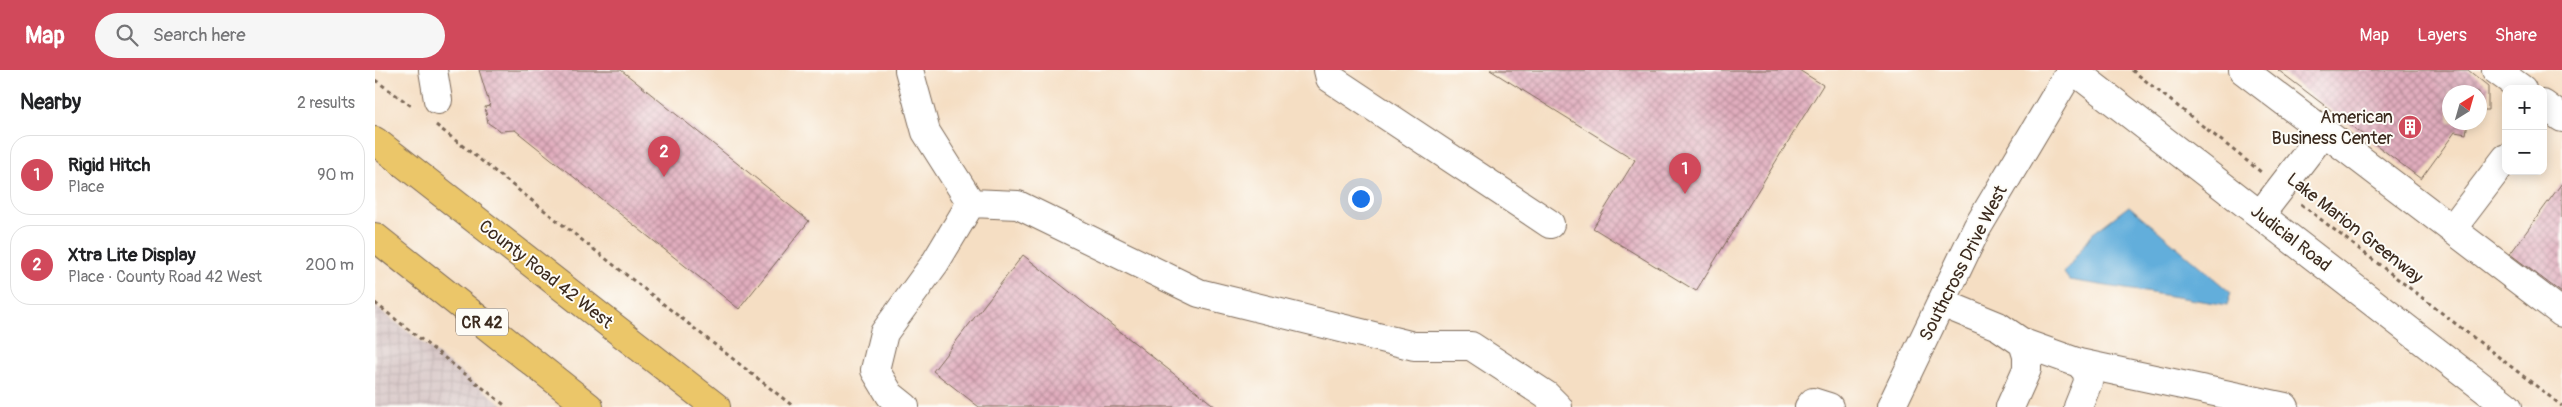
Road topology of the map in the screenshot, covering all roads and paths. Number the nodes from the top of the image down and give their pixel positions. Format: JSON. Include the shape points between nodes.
{"nodes":[{"id":1,"x":433,"y":70,"type":"edge"},
{"id":2,"x":909,"y":70,"type":"edge"},
{"id":3,"x":1328,"y":70,"type":"edge"},
{"id":4,"x":2072,"y":70,"type":"edge"},
{"id":5,"x":2132,"y":70,"type":"edge"},
{"id":6,"x":2243,"y":70,"type":"edge"},
{"id":7,"x":2497,"y":70,"type":"edge"},
{"id":8,"x":375,"y":80,"type":"edge"},
{"id":9,"x":2517,"y":85,"type":"edge"},
{"id":10,"x":429,"y":111,"type":"junction"},
{"id":11,"x":2324,"y":132,"type":"junction"},
{"id":12,"x":375,"y":141,"type":"edge"},
{"id":13,"x":2502,"y":163,"type":"edge"},
{"id":14,"x":2281,"y":188,"type":"junction"},
{"id":15,"x":971,"y":203,"type":"junction"},
{"id":16,"x":2260,"y":215,"type":"junction"},
{"id":17,"x":1551,"y":224,"type":"dead end"},
{"id":18,"x":2452,"y":229,"type":"junction"},
{"id":19,"x":375,"y":237,"type":"edge"},
{"id":20,"x":375,"y":303,"type":"edge"},
{"id":21,"x":1943,"y":303,"type":"junction"},
{"id":22,"x":2562,"y":313,"type":"edge"},
{"id":23,"x":2023,"y":343,"type":"junction"},
{"id":24,"x":2079,"y":363,"type":"junction"},
{"id":25,"x":2562,"y":406,"type":"edge"},
{"id":26,"x":507,"y":407,"type":"edge"},
{"id":27,"x":589,"y":407,"type":"edge"},
{"id":28,"x":716,"y":407,"type":"edge"},
{"id":29,"x":793,"y":407,"type":"edge"},
{"id":30,"x":905,"y":407,"type":"edge"},
{"id":31,"x":1558,"y":407,"type":"edge"},
{"id":32,"x":1809,"y":407,"type":"edge"},
{"id":33,"x":1829,"y":407,"type":"edge"},
{"id":34,"x":1891,"y":407,"type":"edge"},
{"id":35,"x":2010,"y":407,"type":"edge"},
{"id":36,"x":2078,"y":407,"type":"edge"},
{"id":37,"x":2285,"y":407,"type":"edge"},
{"id":38,"x":2508,"y":407,"type":"edge"}],
"edges":[{"from":1,"to":10,"type":"street"},
{"from":2,"to":15,"type":"street","via":[[926,132]]},
{"from":3,"to":17,"type":"street","via":[[1330,78]]},
{"from":4,"to":16,"type":"street","name":"Judicial Road"},
{"from":4,"to":21,"type":"street","name":"Southcross Drive West","via":[[1977,228]]},
{"from":5,"to":14,"type":"path","name":"Lake Marion Greenway"},
{"from":6,"to":11,"type":"street"},
{"from":7,"to":9,"type":"street"},
{"from":8,"to":10,"type":"path"},
{"from":10,"to":29,"type":"path"},
{"from":11,"to":14,"type":"street"},
{"from":11,"to":18,"type":"street"},
{"from":12,"to":28,"type":"highway","name":"County Road 42 West"},
{"from":13,"to":18,"type":"street"},
{"from":14,"to":16,"type":"street"},
{"from":14,"to":25,"type":"path","name":"Lake Marion Greenway"},
{"from":15,"to":30,"type":"street","via":[[935,263],[884,333],[875,370],[890,396]]},
{"from":15,"to":31,"type":"street","via":[[1018,205],[1199,293],[1414,346],[1471,346],[1546,395]]},
{"from":16,"to":38,"type":"street","name":"Judicial Road"},
{"from":18,"to":22,"type":"street"},
{"from":19,"to":27,"type":"highway","number":"CR 42"},
{"from":20,"to":26,"type":"path"},
{"from":21,"to":23,"type":"street","via":[[1998,326]]},
{"from":21,"to":34,"type":"street","name":"Southcross Drive West"},
{"from":23,"to":24,"type":"street"},
{"from":23,"to":35,"type":"street","via":[[2027,369]]},
{"from":24,"to":36,"type":"street","via":[[2087,372],[2088,382]]},
{"from":24,"to":37,"type":"street"},
{"from":32,"to":33,"type":"street","via":[[1813,402]]}]}
